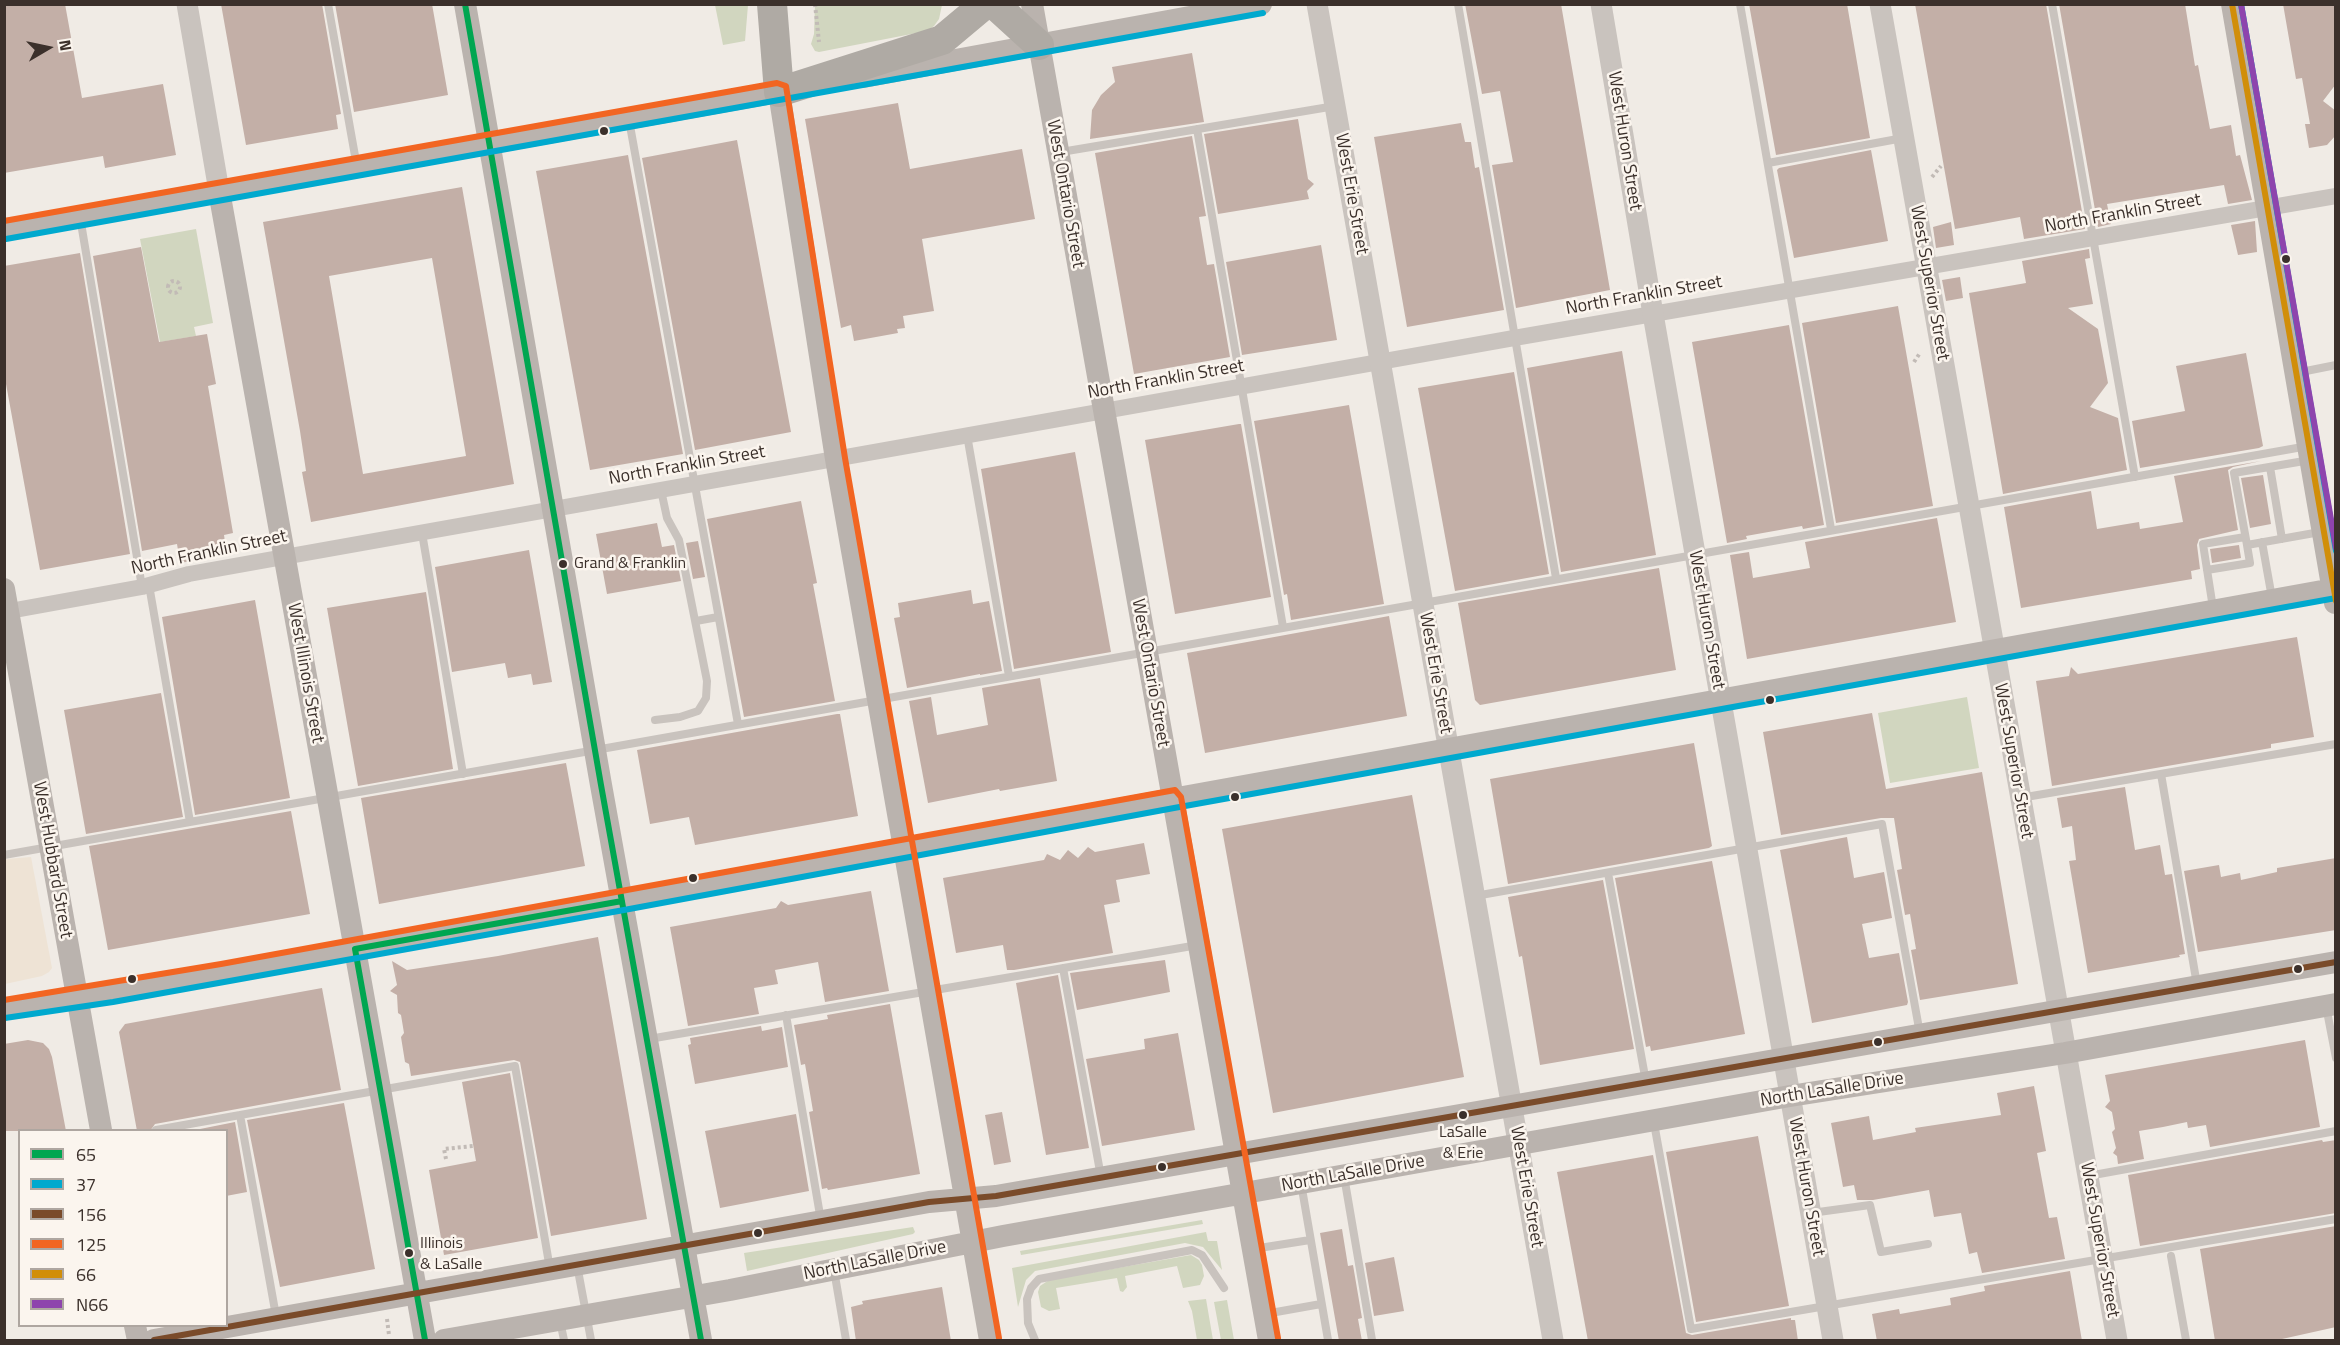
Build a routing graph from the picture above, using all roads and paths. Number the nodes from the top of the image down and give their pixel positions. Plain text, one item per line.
1 (187, 4) edge
2 (328, 4) edge
3 (465, 4) edge
4 (772, 4) edge
5 (815, 4) edge
6 (985, 4) edge
7 (994, 4) edge
8 (1032, 4) edge
9 (1262, 4) edge
10 (1317, 4) edge
11 (1458, 4) edge
12 (1601, 4) edge
13 (1740, 4) edge
14 (1880, 4) edge
15 (2052, 4) edge
16 (2232, 4) edge
17 (819, 42) dead end
18 (1039, 45) junction
19 (779, 92) junction
20 (1335, 106) junction
21 (629, 119) junction
22 (1197, 129) junction
23 (1904, 138) junction
24 (490, 144) junction
25 (1057, 152) junction
26 (1768, 163) junction
27 (1941, 166) dead end
28 (357, 167) junction
29 (1932, 177) dead end
30 (219, 191) junction
31 (2336, 196) edge
32 (2267, 209) junction
33 (80, 217) junction
34 (4, 230) edge
35 (2093, 238) junction
36 (1927, 267) junction
37 (1790, 291) junction
38 (1653, 314) junction
39 (1514, 338) junction
40 (1922, 350) dead end
41 (1380, 362) junction
42 (1914, 362) dead end
43 (2336, 365) edge
44 (2296, 373) junction
45 (1240, 387) junction
46 (1103, 411) junction
47 (967, 435) junction
48 (2310, 453) junction
49 (836, 459) junction
50 (2270, 467) junction
51 (2135, 477) junction
52 (694, 484) junction
53 (661, 490) junction
54 (1968, 505) junction
55 (553, 509) junction
56 (1831, 529) junction
57 (2323, 532) junction
58 (422, 533) junction
59 (2282, 539) junction
60 (2246, 541) junction
61 (2262, 542) junction
62 (1694, 554) junction
63 (284, 557) junction
64 (2207, 570) junction
65 (1556, 578) junction
66 (146, 586) junction
67 (4, 589) edge
68 (2335, 594) edge
69 (2272, 600) junction
70 (1423, 602) junction
71 (2214, 611) junction
72 (6, 612) edge
73 (718, 617) junction
74 (696, 621) junction
75 (1283, 627) junction
76 (1993, 651) junction
77 (1146, 652) junction
78 (1009, 676) junction
79 (879, 699) junction
80 (1720, 700) junction
81 (655, 720) dead end
82 (738, 724) junction
83 (2336, 744) edge
84 (1449, 749) junction
85 (595, 750) junction
86 (463, 774) junction
87 (2161, 774) junction
88 (327, 798) junction
89 (2019, 798) junction
90 (1172, 799) junction
91 (190, 822) junction
92 (50, 847) junction
93 (1746, 848) junction
94 (905, 850) junction
95 (4, 855) edge
96 (1608, 873) junction
97 (1475, 896) junction
98 (622, 901) junction
99 (1198, 945) junction
100 (355, 949) junction
101 (2336, 962) edge
102 (1063, 968) junction
103 (2197, 986) junction
104 (930, 991) junction
105 (77, 999) junction
106 (2331, 1005) edge
107 (4, 1009) edge
108 (2057, 1010) junction
109 (786, 1015) junction
110 (1920, 1034) junction
111 (647, 1039) junction
112 (2065, 1053) junction
113 (1783, 1058) junction
114 (2336, 1058) edge
115 (1646, 1082) junction
116 (380, 1090) junction
117 (1790, 1096) junction
118 (1511, 1105) junction
119 (240, 1115) junction
120 (1653, 1121) junction
121 (100, 1129) edge
122 (166, 1129) edge
123 (2336, 1131) edge
124 (1519, 1144) junction
125 (473, 1146) dead end
126 (1236, 1154) junction
127 (446, 1159) dead end
128 (1344, 1175) junction
129 (2087, 1176) junction
130 (1101, 1177) junction
131 (1301, 1183) junction
132 (1243, 1194) junction
133 (966, 1199) junction
134 (1811, 1213) junction
135 (2336, 1219) edge
136 (821, 1222) junction
137 (1310, 1239) junction
138 (974, 1242) junction
139 (1928, 1244) dead end
140 (684, 1246) junction
141 (1253, 1249) junction
142 (2171, 1256) dead end
143 (2102, 1259) junction
144 (577, 1265) junction
145 (550, 1270) junction
146 (834, 1270) junction
147 (1224, 1288) dead end
148 (416, 1294) junction
149 (693, 1296) junction
150 (1321, 1304) junction
151 (1827, 1306) junction
152 (1265, 1314) junction
153 (586, 1315) junction
154 (387, 1318) dead end
155 (276, 1319) junction
156 (562, 1330) edge
157 (389, 1335) dead end
158 (154, 1341) edge
159 (426, 1341) edge
160 (444, 1341) edge
161 (591, 1341) edge
162 (701, 1341) edge
163 (846, 1341) edge
164 (990, 1341) edge
165 (1035, 1341) edge
166 (1269, 1341) edge
167 (1328, 1341) edge
168 (1372, 1341) edge
169 (1553, 1341) edge
170 (1833, 1341) edge
171 (2117, 1341) edge
172 (2186, 1341) edge

1 - 30 street, West Illinois Street
2 - 28 lane
3 - 24 main road
4 - 19 highway
5 - 17 path
6 - 19 highway
7 - 18 highway
8 - 18 main road, West Ontario Street
9 - 18 main road
10 - 20 street, West Erie Street
11 - 39 lane
12 - 38 street, West Huron Street
13 - 26 lane
14 - 23 street, West Superior Street
15 - 35 lane
16 - 32 main road
18 - 19 main road
18 - 25 main road, West Ontario Street
19 - 21 main road
19 - 49 main road
20 - 22 lane
20 - 41 street, West Erie Street
21 - 24 main road
21 - 52 lane
22 - 25 lane
22 - 45 lane
23 - 26 lane
23 - 36 street, West Superior Street
24 - 28 main road
24 - 55 main road
25 - 46 main road, West Ontario Street
26 - 37 lane
27 - 29 path
28 - 30 main road
30 - 33 main road
30 - 63 main road, West Illinois Street
31 - 32 street, North Franklin Street
32 - 35 street, North Franklin Street
32 - 44 main road
33 - 34 main road
33 - 66 lane
35 - 36 street, North Franklin Street
35 - 51 lane
36 - 37 street, North Franklin Street
36 - 54 street, West Superior Street
37 - 38 street, North Franklin Street
37 - 56 lane
38 - 39 street, North Franklin Street
38 - 62 street, West Huron Street
39 - 41 street, North Franklin Street
39 - 65 lane
40 - 42 path
41 - 45 street, North Franklin Street
41 - 70 street, West Erie Street
43 - 44 lane
44 - 48 main road
45 - 46 street, North Franklin Street
45 - 75 lane
46 - 47 street, North Franklin Street
46 - 77 main road, West Ontario Street
47 - 49 street, North Franklin Street
47 - 78 lane
48 - 50 lane
48 - 51 lane
48 - 57 main road
49 - 52 street, North Franklin Street
49 - 79 main road
50 - 59 lane
50 - 60 lane
51 - 54 lane
52 - 53 street, North Franklin Street
52 - 73 lane
53 - 55 street, North Franklin Street
53 - 74 lane
54 - 56 lane
54 - 76 street, West Superior Street
55 - 58 street, North Franklin Street
55 - 85 main road
56 - 62 lane
57 - 59 lane
57 - 68 main road
58 - 63 street, North Franklin Street
58 - 86 lane
59 - 61 lane
60 - 61 lane
60 - 64 lane
60 - 64 lane
61 - 69 lane
62 - 65 lane
62 - 80 street, West Huron Street
63 - 66 street, North Franklin Street
63 - 88 main road, West Illinois Street
64 - 71 lane
65 - 70 lane
66 - 72 street, North Franklin Street
66 - 91 lane
67 - 72 main road, West Hubbard Street
68 - 69 main road
69 - 71 main road
70 - 75 lane
70 - 84 street, West Erie Street
71 - 76 main road
72 - 92 main road, West Hubbard Street
73 - 74 lane
73 - 82 lane
74 - 81 lane
75 - 77 lane
76 - 80 main road
76 - 89 street, West Superior Street
77 - 78 lane
77 - 90 main road, West Ontario Street
78 - 79 lane
79 - 82 lane
79 - 94 main road
80 - 84 main road
80 - 93 street, West Huron Street
82 - 85 lane
83 - 87 lane
84 - 90 main road
84 - 97 street, West Erie Street
85 - 86 lane
85 - 98 main road
86 - 88 lane
87 - 89 lane
87 - 103 lane
88 - 91 lane
88 - 100 main road, West Illinois Street
89 - 108 street, West Superior Street
90 - 94 main road
90 - 99 main road, West Ontario Street
91 - 92 lane
92 - 95 lane
92 - 105 main road, West Hubbard Street
93 - 96 lane
93 - 110 lane
93 - 113 street, West Huron Street
94 - 98 main road
94 - 104 main road
96 - 97 lane
96 - 115 lane
97 - 118 street, West Erie Street
98 - 100 main road
98 - 111 main road
99 - 102 lane
99 - 126 main road, West Ontario Street
100 - 105 main road
100 - 116 main road, West Illinois Street
101 - 103 main road
102 - 104 lane
102 - 130 lane
103 - 108 main road
104 - 109 lane
104 - 133 main road
105 - 107 main road
105 - 121 main road, West Hubbard Street
106 - 112 main road, North LaSalle Drive
106 - 114 lane
108 - 110 main road
108 - 112 street, West Superior Street
109 - 111 lane
109 - 136 lane
110 - 113 main road
111 - 140 main road
112 - 117 main road, North LaSalle Drive
112 - 129 street, West Superior Street
113 - 115 main road
113 - 117 street, West Huron Street
115 - 118 main road
116 - 119 lane
116 - 145 lane
116 - 148 main road, West Illinois Street
117 - 120 main road, North LaSalle Drive
117 - 134 street, West Huron Street
118 - 124 street, West Erie Street
118 - 126 main road
119 - 122 lane
119 - 155 lane
120 - 124 main road, North LaSalle Drive
120 - 151 lane
123 - 129 lane
124 - 128 main road, North LaSalle Drive
124 - 169 street, West Erie Street
125 - 127 path
126 - 130 main road
126 - 132 main road, West Ontario Street
128 - 131 main road, North LaSalle Drive
128 - 168 lane
129 - 143 street, West Superior Street
130 - 133 main road
131 - 132 main road, North LaSalle Drive
131 - 137 lane
132 - 138 main road, North LaSalle Drive
132 - 141 main road, West Ontario Street
133 - 136 main road
133 - 138 main road
134 - 139 lane
134 - 151 street, West Huron Street
135 - 143 lane
136 - 140 main road
137 - 141 lane
137 - 150 lane
138 - 146 main road, North LaSalle Drive
138 - 164 main road
140 - 144 main road
140 - 149 main road
141 - 152 main road, West Ontario Street
142 - 172 lane
143 - 151 lane
143 - 171 street, West Superior Street
144 - 145 main road
144 - 153 lane
145 - 148 main road
146 - 149 main road, North LaSalle Drive
146 - 163 lane
147 - 165 lane
148 - 155 main road
148 - 159 main road, West Illinois Street
149 - 153 main road, North LaSalle Drive
149 - 162 main road
150 - 152 lane
150 - 167 lane
151 - 170 street, West Huron Street
152 - 166 main road, West Ontario Street
153 - 156 main road, North LaSalle Drive
153 - 161 lane
154 - 157 path
155 - 158 main road
156 - 160 main road, North LaSalle Drive

